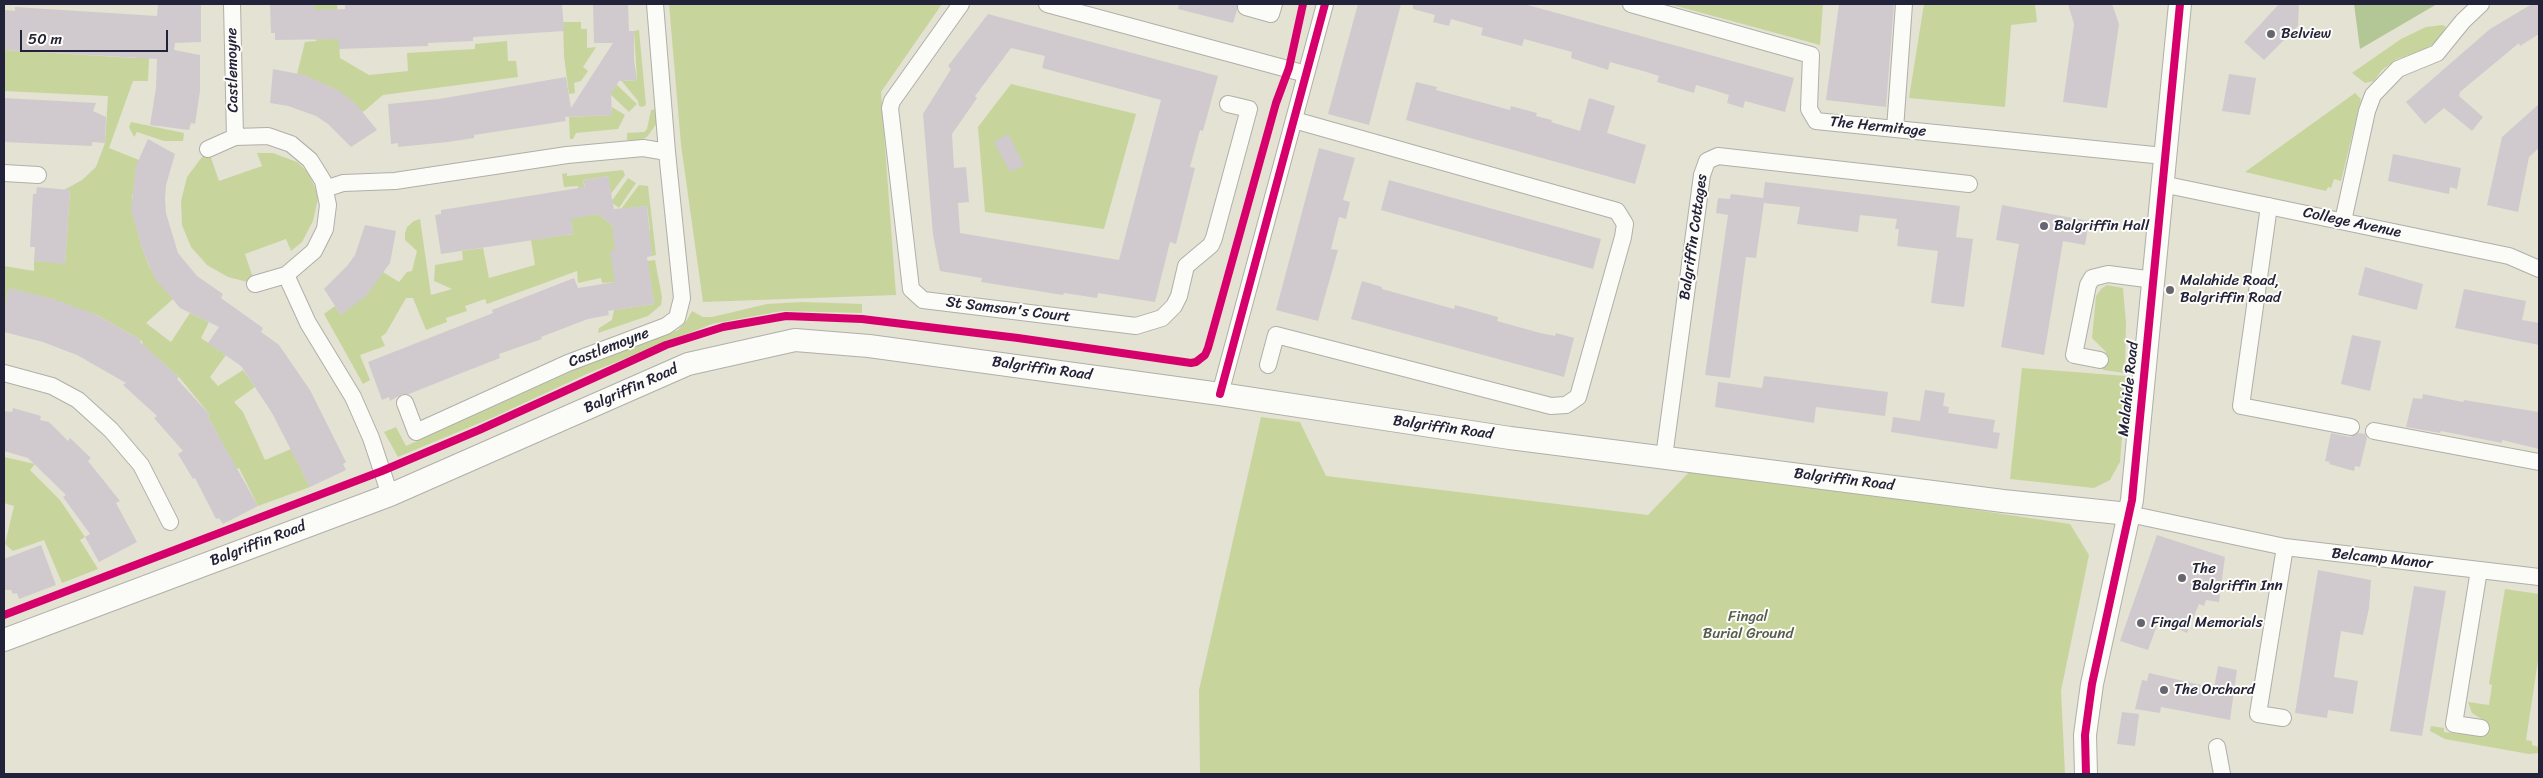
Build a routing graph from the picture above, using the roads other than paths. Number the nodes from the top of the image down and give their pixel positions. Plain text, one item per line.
1 (232, 4) edge
2 (656, 4) edge
3 (961, 4) edge
4 (1046, 4) edge
5 (1274, 4) edge
6 (1325, 4) edge
7 (1631, 4) edge
8 (1904, 4) edge
9 (2180, 4) edge
10 (2481, 4) edge
11 (1246, 7) dead end
12 (1306, 74) junction
13 (1228, 104) dead end
14 (1294, 120) junction
15 (1895, 129) junction
16 (235, 137) junction
17 (208, 149) dead end
18 (667, 152) junction
19 (2164, 156) junction
20 (4, 173) edge
21 (38, 175) dead end
22 (1969, 184) dead end
23 (2162, 184) junction
24 (325, 189) junction
25 (2269, 206) junction
26 (2343, 221) junction
27 (2538, 264) edge
28 (286, 275) junction
29 (2154, 280) junction
30 (255, 284) dead end
31 (2100, 360) dead end
32 (1268, 365) dead end
33 (4, 373) edge
34 (1220, 394) junction
35 (405, 403) dead end
36 (2351, 427) dead end
37 (2374, 430) dead end
38 (1664, 457) junction
39 (2539, 462) edge
40 (390, 495) junction
41 (2129, 514) junction
42 (170, 522) dead end
43 (2285, 547) junction
44 (2479, 570) junction
45 (2539, 577) edge
46 (4, 640) edge
47 (2283, 718) dead end
48 (2481, 728) dead end
49 (2217, 747) dead end
50 (2086, 774) edge
51 (2222, 774) edge

1 - 16 street, Castlemoyne
2 - 18 street, Castlemoyne
3 - 13 street, St Samson's Court
4 - 12 street
5 - 11 street
6 - 12 street
7 - 15 street, The Hermitage
8 - 15 street
9 - 19 main road, Malahide Road
10 - 26 street
12 - 14 street
14 - 32 street
14 - 34 street
15 - 19 street, The Hermitage
16 - 17 street
16 - 24 street
18 - 24 street
18 - 35 street, Castlemoyne
19 - 23 main road, Malahide Road
20 - 21 street
22 - 38 street, Balgriffin Cottages
23 - 25 street, College Avenue
23 - 29 main road, Malahide Road
24 - 28 street
25 - 26 street, College Avenue
25 - 36 street
26 - 27 street, College Avenue
28 - 30 street
28 - 40 street
29 - 31 street
29 - 41 main road, Malahide Road
33 - 42 street
34 - 38 main road, Balgriffin Road
34 - 40 main road, Balgriffin Road
37 - 39 street
38 - 41 main road, Balgriffin Road
40 - 46 main road, Balgriffin Road
41 - 43 street, Belcamp Manor
41 - 50 main road, Malahide Road
43 - 44 street, Belcamp Manor
43 - 47 street
44 - 45 street, Belcamp Manor
44 - 48 street
49 - 51 street

